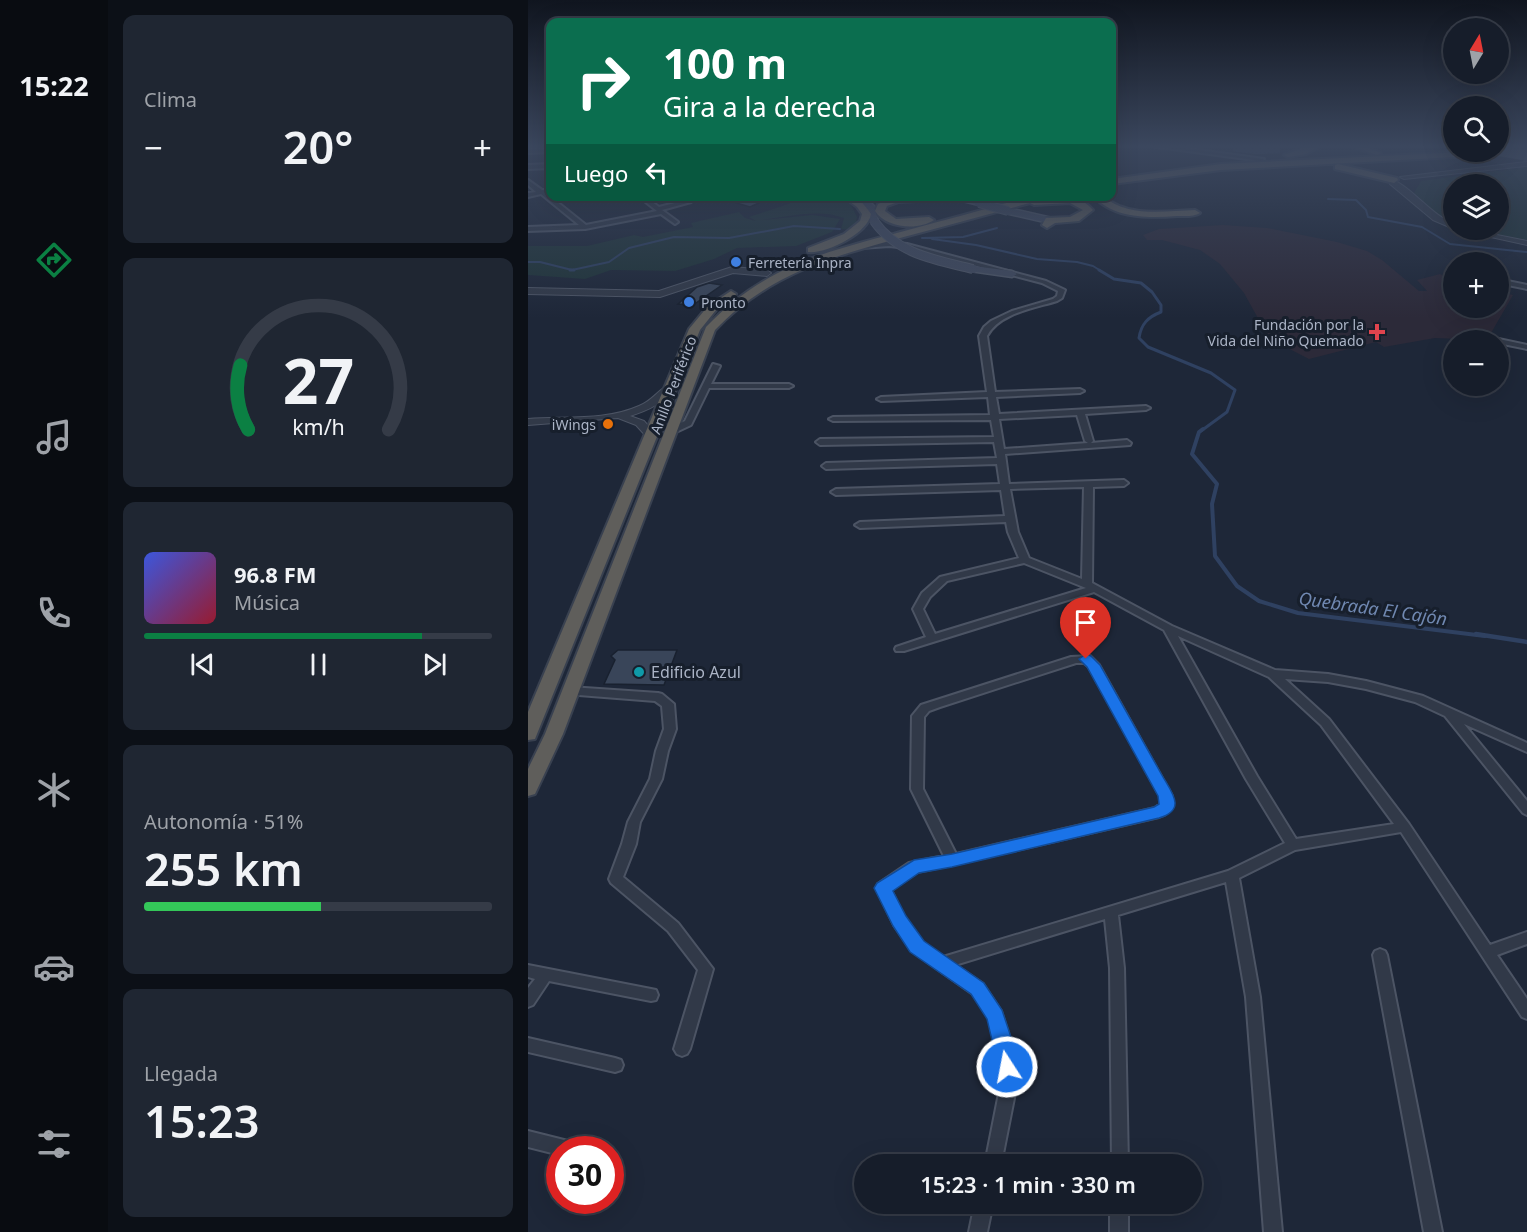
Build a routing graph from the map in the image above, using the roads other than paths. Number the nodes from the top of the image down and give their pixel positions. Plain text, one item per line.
1 (554, 202) edge
2 (649, 202) edge
3 (686, 202) edge
4 (858, 202) edge
5 (865, 202) edge
6 (887, 202) edge
7 (977, 202) edge
8 (1000, 202) edge
9 (1024, 202) edge
10 (1044, 202) edge
11 (1073, 202) edge
12 (1103, 202) edge
13 (1419, 202) edge
14 (1008, 208) junction
15 (660, 211) junction
16 (1195, 213) dead end
17 (945, 218) junction
18 (675, 222) dead end
19 (1048, 222) joint
20 (1443, 223) edge
21 (585, 227) junction
22 (528, 229) edge
23 (1509, 239) edge
24 (908, 240) junction
25 (1526, 243) edge
26 (807, 252) dead end
27 (775, 267) junction
28 (1012, 274) junction
29 (1509, 283) edge
30 (1527, 287) edge
31 (528, 291) edge
32 (1509, 343) edge
33 (1527, 347) edge
34 (716, 366) dead end
35 (707, 386) junction
36 (789, 386) dead end
37 (669, 388) junction
38 (1080, 391) dead end
39 (991, 396) junction
40 (881, 399) dead end
41 (1146, 408) dead end
42 (1080, 412) junction
43 (621, 416) junction
44 (995, 417) junction
45 (833, 419) dead end
46 (528, 422) edge
47 (671, 431) junction
48 (650, 434) junction
49 (998, 439) junction
50 (1089, 441) dead end
51 (820, 442) dead end
52 (1127, 443) dead end
53 (999, 457) junction
54 (826, 466) dead end
55 (1124, 483) dead end
56 (1004, 486) junction
57 (1089, 486) junction
58 (836, 492) dead end
59 (1010, 519) junction
60 (860, 525) dead end
61 (1025, 560) junction
62 (1091, 586) junction
63 (1168, 628) junction
64 (932, 639) junction
65 (900, 649) dead end
66 (1273, 675) junction
67 (570, 691) junction
68 (1449, 713) junction
69 (528, 734) edge
70 (1527, 748) edge
71 (528, 789) edge
72 (1527, 810) edge
73 (1404, 827) junction
74 (1293, 845) junction
75 (952, 860) junction
76 (1232, 875) junction
77 (1111, 911) junction
78 (1527, 938) edge
79 (1487, 952) junction
80 (1380, 955) dead end
81 (940, 964) junction
82 (528, 971) edge
83 (546, 974) junction
84 (651, 995) dead end
85 (528, 1000) edge
86 (1527, 1012) edge
87 (528, 1045) edge
88 (682, 1049) dead end
89 (615, 1065) dead end
90 (528, 1139) edge
91 (546, 1144) edge
92 (995, 1154) edge
93 (1120, 1154) edge
94 (982, 1214) edge
95 (1119, 1214) edge
96 (978, 1232) edge
97 (1119, 1232) edge
98 (1273, 1232) edge
99 (1433, 1232) edge

1 - 21 street
2 - 15 street
3 - 15 street
4 - 26 highway
5 - 28 main road, bridge
6 - 17 highway
7 - 14 main road, bridge
8 - 17 highway, Anillo Periférico
9 - 14 highway, Anillo Periférico
10 - 14 highway
11 - 19 highway
12 - 16 highway
13 - 20 street
14 - 19 main road
14 - 24 highway, Anillo Periférico
15 - 18 street
15 - 21 street
17 - 27 highway, Anillo Periférico
21 - 22 street
23 - 25 street
24 - 28 street
24 - 47 highway, Anillo Periférico
27 - 31 street
27 - 37 highway, Anillo Periférico
28 - 39 street
29 - 30 street
32 - 33 street
34 - 35 street
35 - 36 street
35 - 47 street
37 - 43 street
37 - 48 highway, Anillo Periférico
38 - 39 street
39 - 40 street
39 - 44 street
41 - 42 street
42 - 44 street
42 - 50 street
43 - 46 street
43 - 48 street
44 - 45 street
44 - 49 street
47 - 67 highway, Anillo Periférico
48 - 69 highway, Anillo Periférico
49 - 51 street
49 - 53 street
52 - 53 street
53 - 54 street
53 - 56 street
55 - 57 street
56 - 57 street
56 - 58 street
56 - 59 street
57 - 62 street
59 - 60 street
59 - 61 street
61 - 62 street
61 - 64 street
62 - 63 street
62 - 64 street
63 - 66 street
63 - 74 street
64 - 65 street
66 - 68 street
66 - 73 street
67 - 71 highway, Anillo Periférico
67 - 88 street
68 - 70 street
68 - 72 street
73 - 74 street
73 - 79 street
74 - 76 street
75 - 75 street
75 - 81 street
76 - 77 street
76 - 98 street
77 - 81 street
77 - 93 street
78 - 79 street
79 - 86 street
80 - 99 street
81 - 92 street
82 - 83 street
83 - 84 street
83 - 85 street
87 - 89 street
90 - 91 street
94 - 96 street
95 - 97 street

